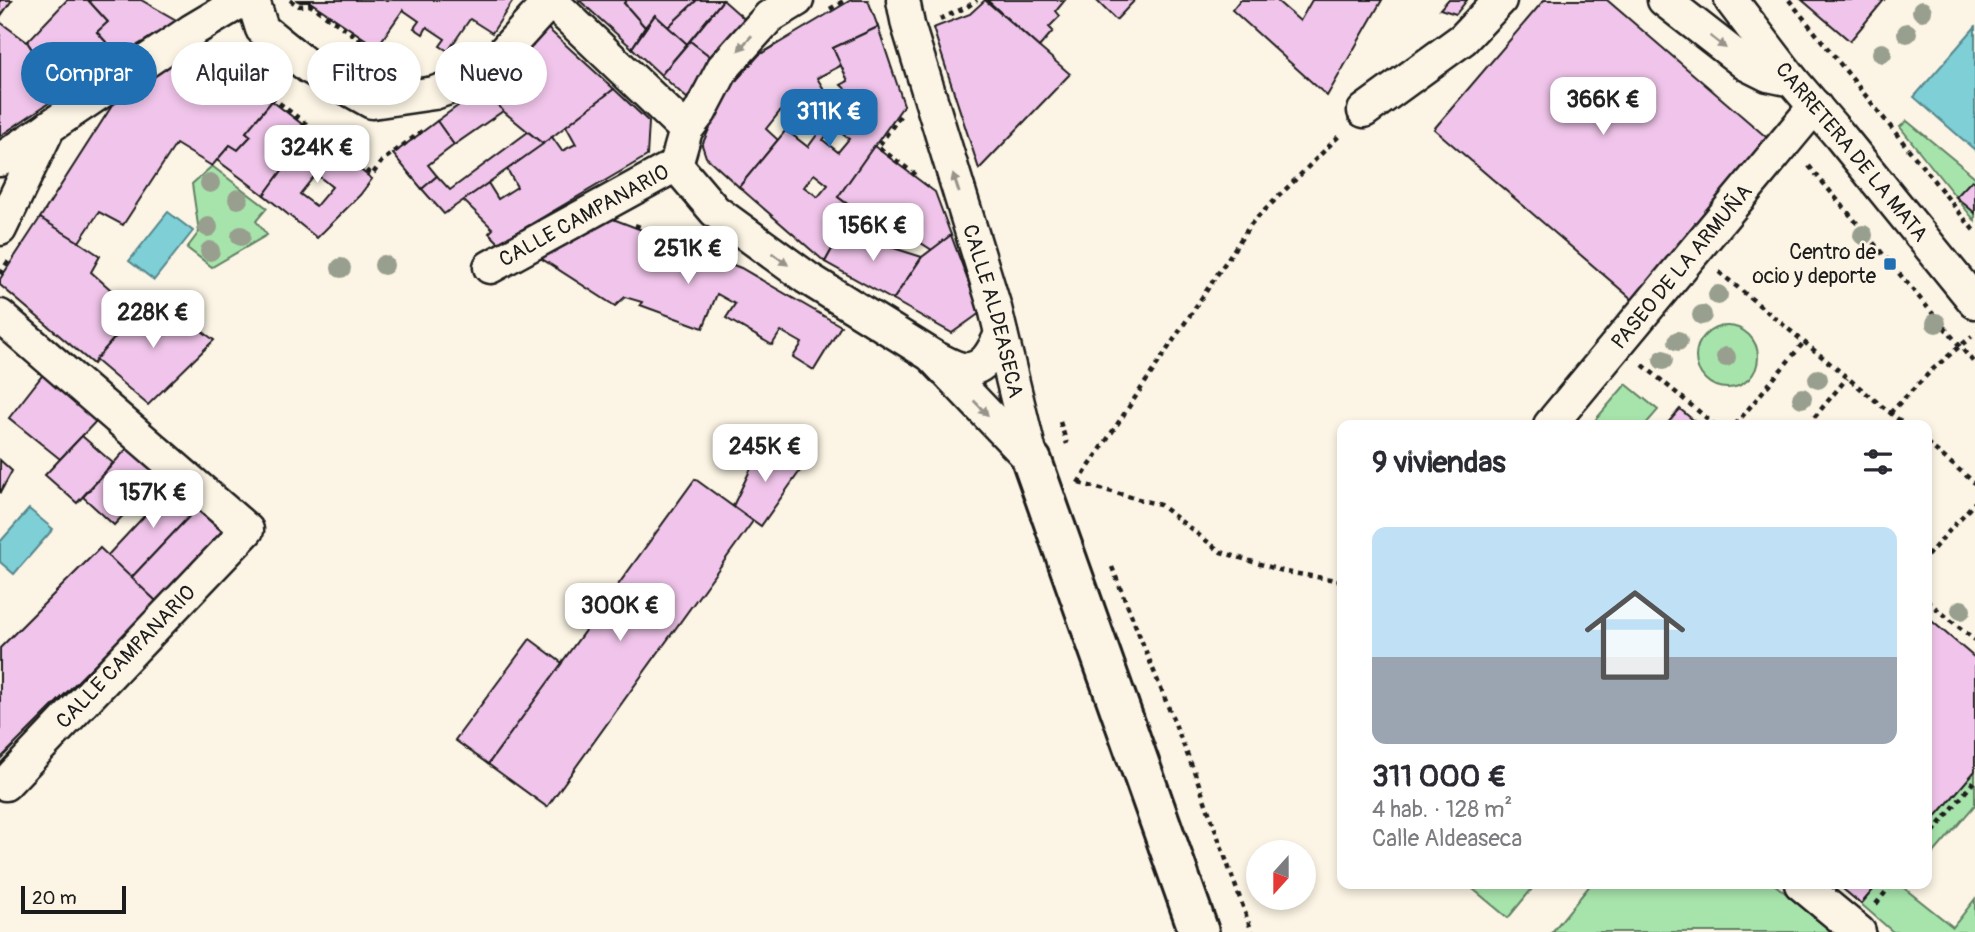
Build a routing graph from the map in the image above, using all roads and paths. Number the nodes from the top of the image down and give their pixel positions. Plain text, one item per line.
1 (243, 0) edge
2 (253, 0) edge
3 (290, 0) edge
4 (551, 0) edge
5 (845, 0) edge
6 (903, 0) edge
7 (1500, 0) edge
8 (1664, 0) edge
9 (1731, 0) edge
10 (1789, 0) edge
11 (810, 7) edge
12 (758, 9) edge
13 (364, 42) edge
14 (1792, 80) junction
15 (1815, 106) junction
16 (1364, 111) joint
17 (49, 127) junction
18 (686, 130) junction
19 (1787, 141) junction
20 (0, 160) edge
21 (676, 165) junction
22 (1975, 232) edge
23 (7, 240) edge
24 (1695, 252) junction
25 (490, 267) dead end
26 (0, 274) edge
27 (1975, 302) edge
28 (0, 316) edge
29 (1975, 333) edge
30 (1001, 334) junction
31 (1804, 342) junction
32 (1619, 345) junction
33 (1960, 346) junction
34 (931, 355) junction
35 (1975, 363) edge
36 (1847, 378) junction
37 (1890, 413) junction
38 (1058, 416) dead end
39 (1554, 420) edge
40 (1709, 420) edge
41 (1739, 420) edge
42 (1812, 420) edge
43 (1899, 420) edge
44 (1932, 447) edge
45 (1070, 456) dead end
46 (1032, 461) junction
47 (1074, 469) dead end
48 (1975, 483) edge
49 (1062, 491) junction
50 (1083, 495) dead end
51 (1975, 502) edge
52 (1932, 550) edge
53 (1109, 559) dead end
54 (1337, 580) edge
55 (1932, 605) edge
56 (1975, 640) edge
57 (1975, 780) edge
58 (5, 784) dead end
59 (1932, 834) edge
60 (1807, 889) edge
61 (1199, 932) edge
62 (1252, 932) edge
63 (1859, 932) edge

1 - 17 street
2 - 4 street
3 - 13 path
4 - 18 street
5 - 11 path
30 -> 6 street, CALLE ALDEASECA
7 - 16 street
8 -> 14 street
9 - 14 street, CARRETERA DE LA MATA
10 - 22 path
11 - 12 street
12 -> 18 street
14 - 15 street, CARRETERA DE LA MATA
15 - 19 street, PASEO DE LA ARMUÑA
15 - 27 street, CARRETERA DE LA MATA
16 - 49 path
17 - 20 street
17 - 23 street
18 - 21 street
19 - 24 street, PASEO DE LA ARMUÑA
19 - 33 path
21 - 25 street, CALLE CAMPANARIO
21 -> 34 street
23 - 26 path
24 - 31 path
24 - 32 street, PASEO DE LA ARMUÑA
28 - 58 street, CALLE CAMPANARIO
29 - 33 path
30 - 34 street
30 - 46 street, CALLE ALDEASECA
31 - 36 path
31 - 41 path
32 - 39 street, PASEO DE LA ARMUÑA
32 - 40 path
33 - 35 path
33 - 37 path
34 -> 46 street
36 - 37 path
36 - 42 path
37 - 43 path
38 - 45 path
44 - 48 path
46 - 49 street
47 - 49 path
49 - 50 path
49 - 54 path
49 - 61 street
51 - 52 path
53 - 62 path
55 - 56 path
57 - 59 path
60 - 63 street

